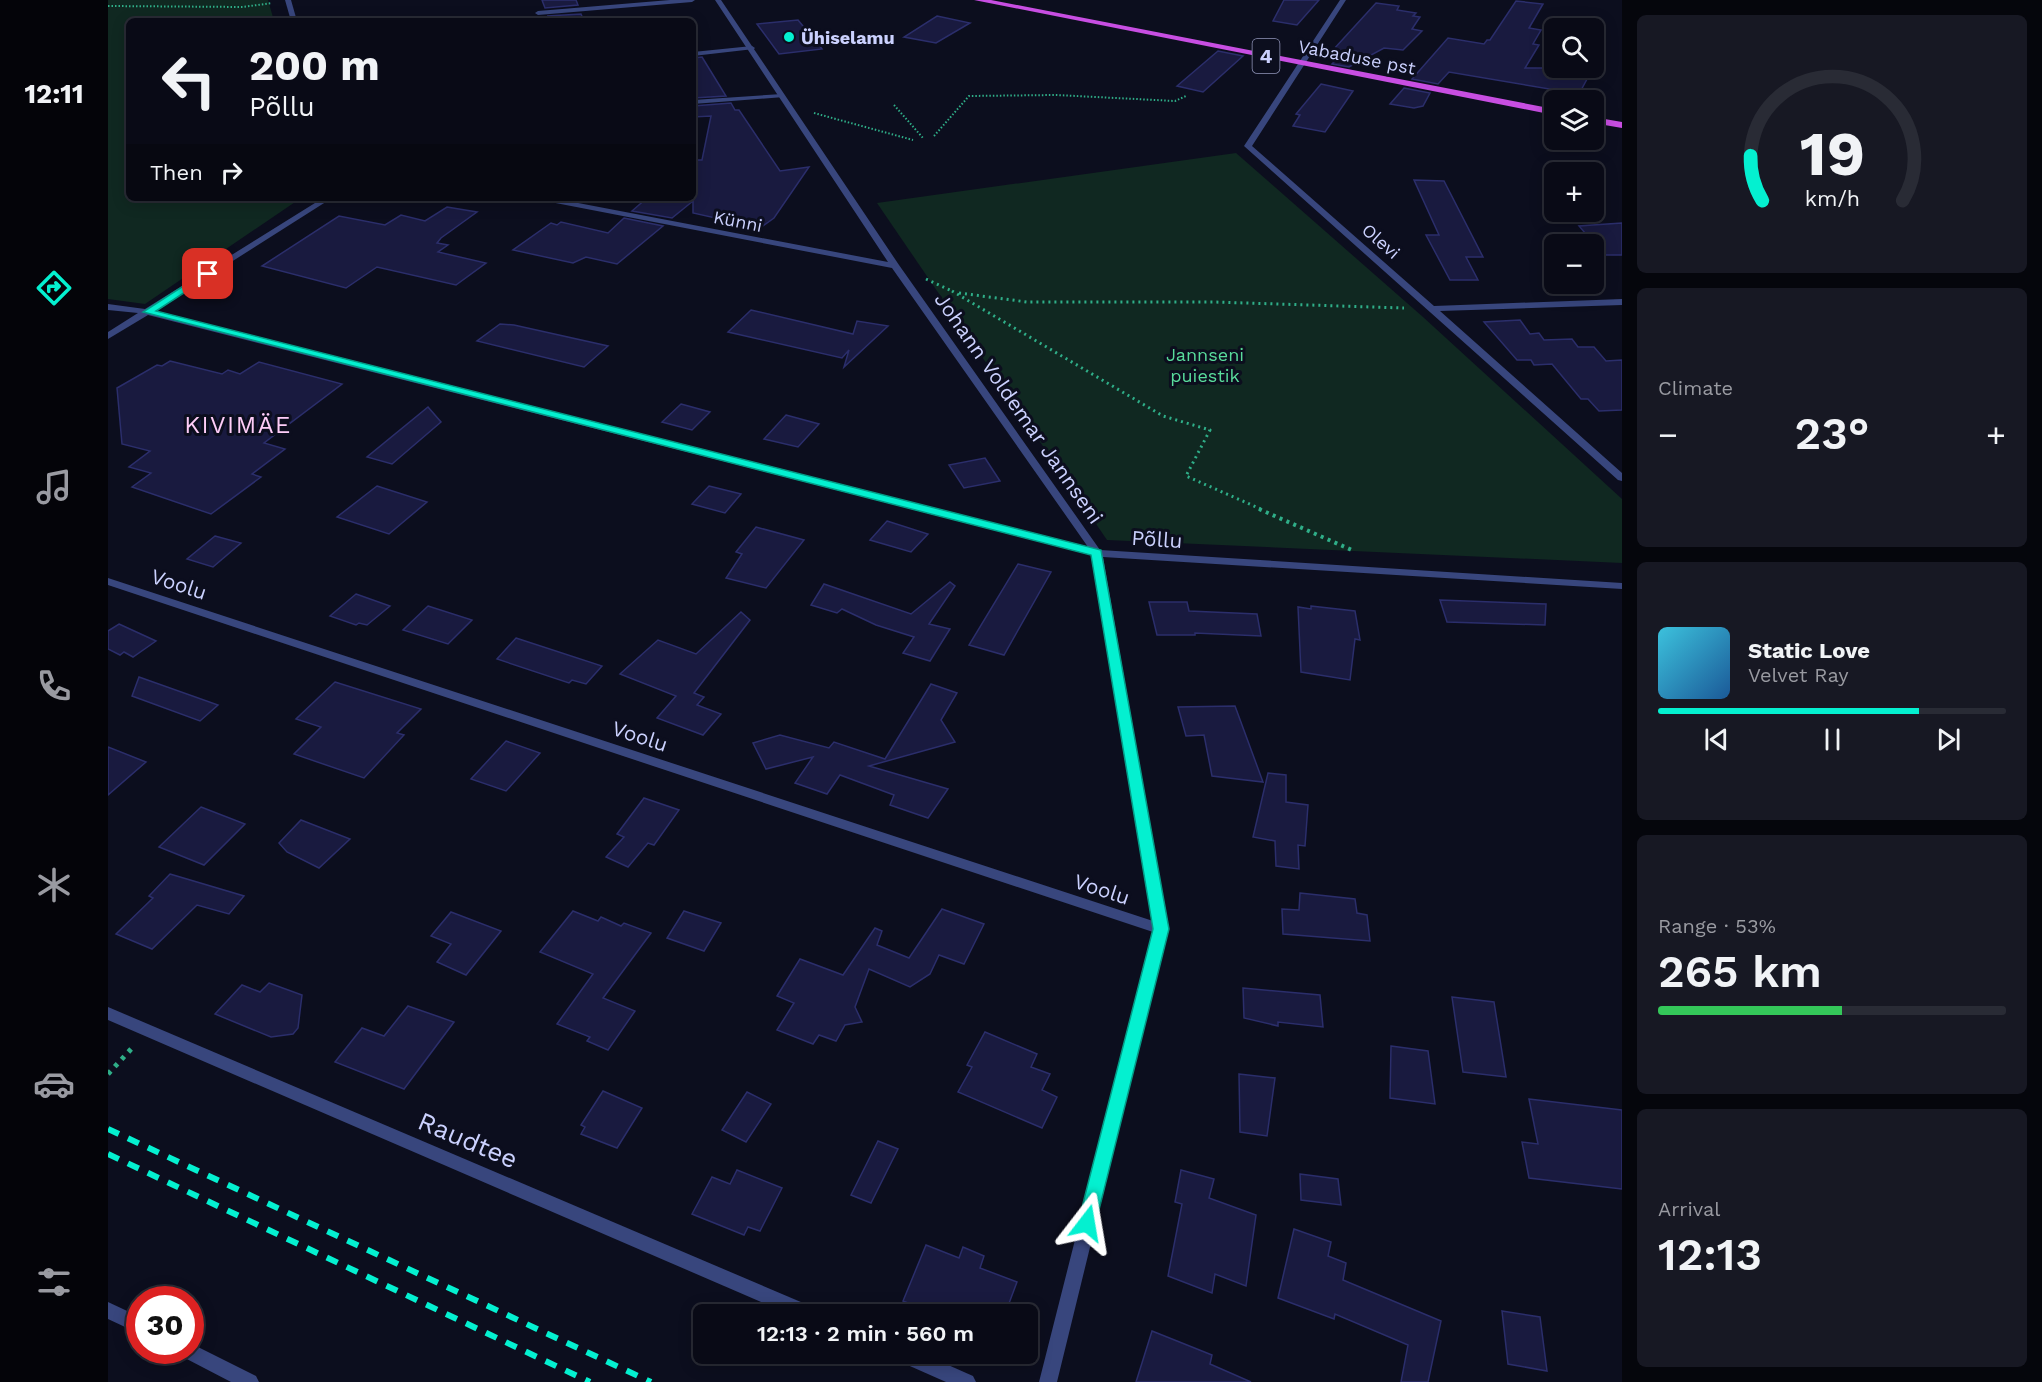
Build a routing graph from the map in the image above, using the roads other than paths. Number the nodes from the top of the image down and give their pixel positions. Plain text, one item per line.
1 (299, 0) edge
2 (692, 0) edge
3 (718, 0) edge
4 (978, 0) edge
5 (1005, 0) edge
6 (1343, 0) edge
7 (289, 1) edge
8 (538, 13) dead end
9 (293, 18) edge
10 (752, 48) junction
11 (696, 54) edge
12 (1304, 60) junction
13 (782, 94) junction
14 (696, 101) edge
15 (1544, 104) edge
16 (1544, 110) edge
17 (1604, 116) edge
18 (1622, 119) edge
19 (1604, 122) edge
20 (1622, 125) edge
21 (323, 201) edge
22 (556, 201) edge
23 (895, 266) junction
24 (1622, 302) edge
25 (108, 307) edge
26 (1434, 309) junction
27 (148, 312) junction
28 (108, 336) edge
29 (1622, 478) edge
30 (1097, 553) junction
31 (108, 581) edge
32 (1622, 586) edge
33 (1161, 929) junction
34 (108, 1013) edge
35 (786, 1304) edge
36 (108, 1310) edge
37 (126, 1319) edge
38 (204, 1359) edge
39 (926, 1364) edge
40 (250, 1382) edge
41 (968, 1382) edge
42 (1048, 1382) edge

1 - 7 street
2 - 8 street
3 - 10 street, Johann Voldemar Jannseni
4 - 12 highway, Vabaduse pst / 4
5 - 12 highway, Vabaduse pst / 4
6 - 12 street, Olevi
7 - 9 street
10 - 11 street
10 - 13 street, Johann Voldemar Jannseni
12 - 15 highway, Vabaduse pst / 4
12 - 16 highway, Vabaduse pst / 4
12 - 26 street, Olevi
13 - 14 street
13 - 23 street, Johann Voldemar Jannseni
17 - 18 highway
19 - 20 highway
21 - 27 street
22 - 23 street, Künni
23 - 30 street, Johann Voldemar Jannseni
24 - 26 street
25 - 27 street, Põllu
26 - 29 street, Olevi
27 - 28 street
27 - 30 street, Põllu
30 - 32 street, Põllu
30 - 33 street, Johann Voldemar Jannseni
31 - 33 street, Voolu
33 - 42 street, Johann Voldemar Jannseni
34 - 35 street, Raudtee
36 - 37 street
38 - 40 street
39 - 41 street

